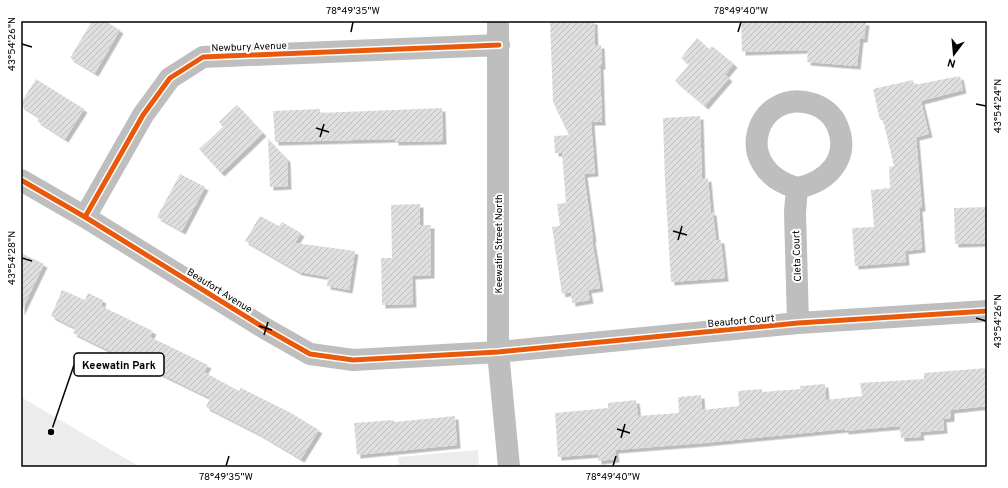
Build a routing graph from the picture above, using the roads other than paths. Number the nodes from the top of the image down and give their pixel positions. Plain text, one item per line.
1 (498, 21) edge
2 (499, 45) junction
3 (21, 180) edge
4 (797, 188) dead end
5 (85, 217) junction
6 (987, 311) edge
7 (798, 324) junction
8 (498, 352) junction
9 (509, 467) edge

1 - 2 street, Keewatin Street North
2 - 5 street, Newbury Avenue
2 - 8 street, Keewatin Street North
3 - 5 street, Beaufort Avenue
4 - 7 street, Cleta Court
5 - 8 street, Beaufort Avenue
6 - 7 street, Beaufort Court
7 - 8 street, Beaufort Court
8 - 9 street, Keewatin Street North

